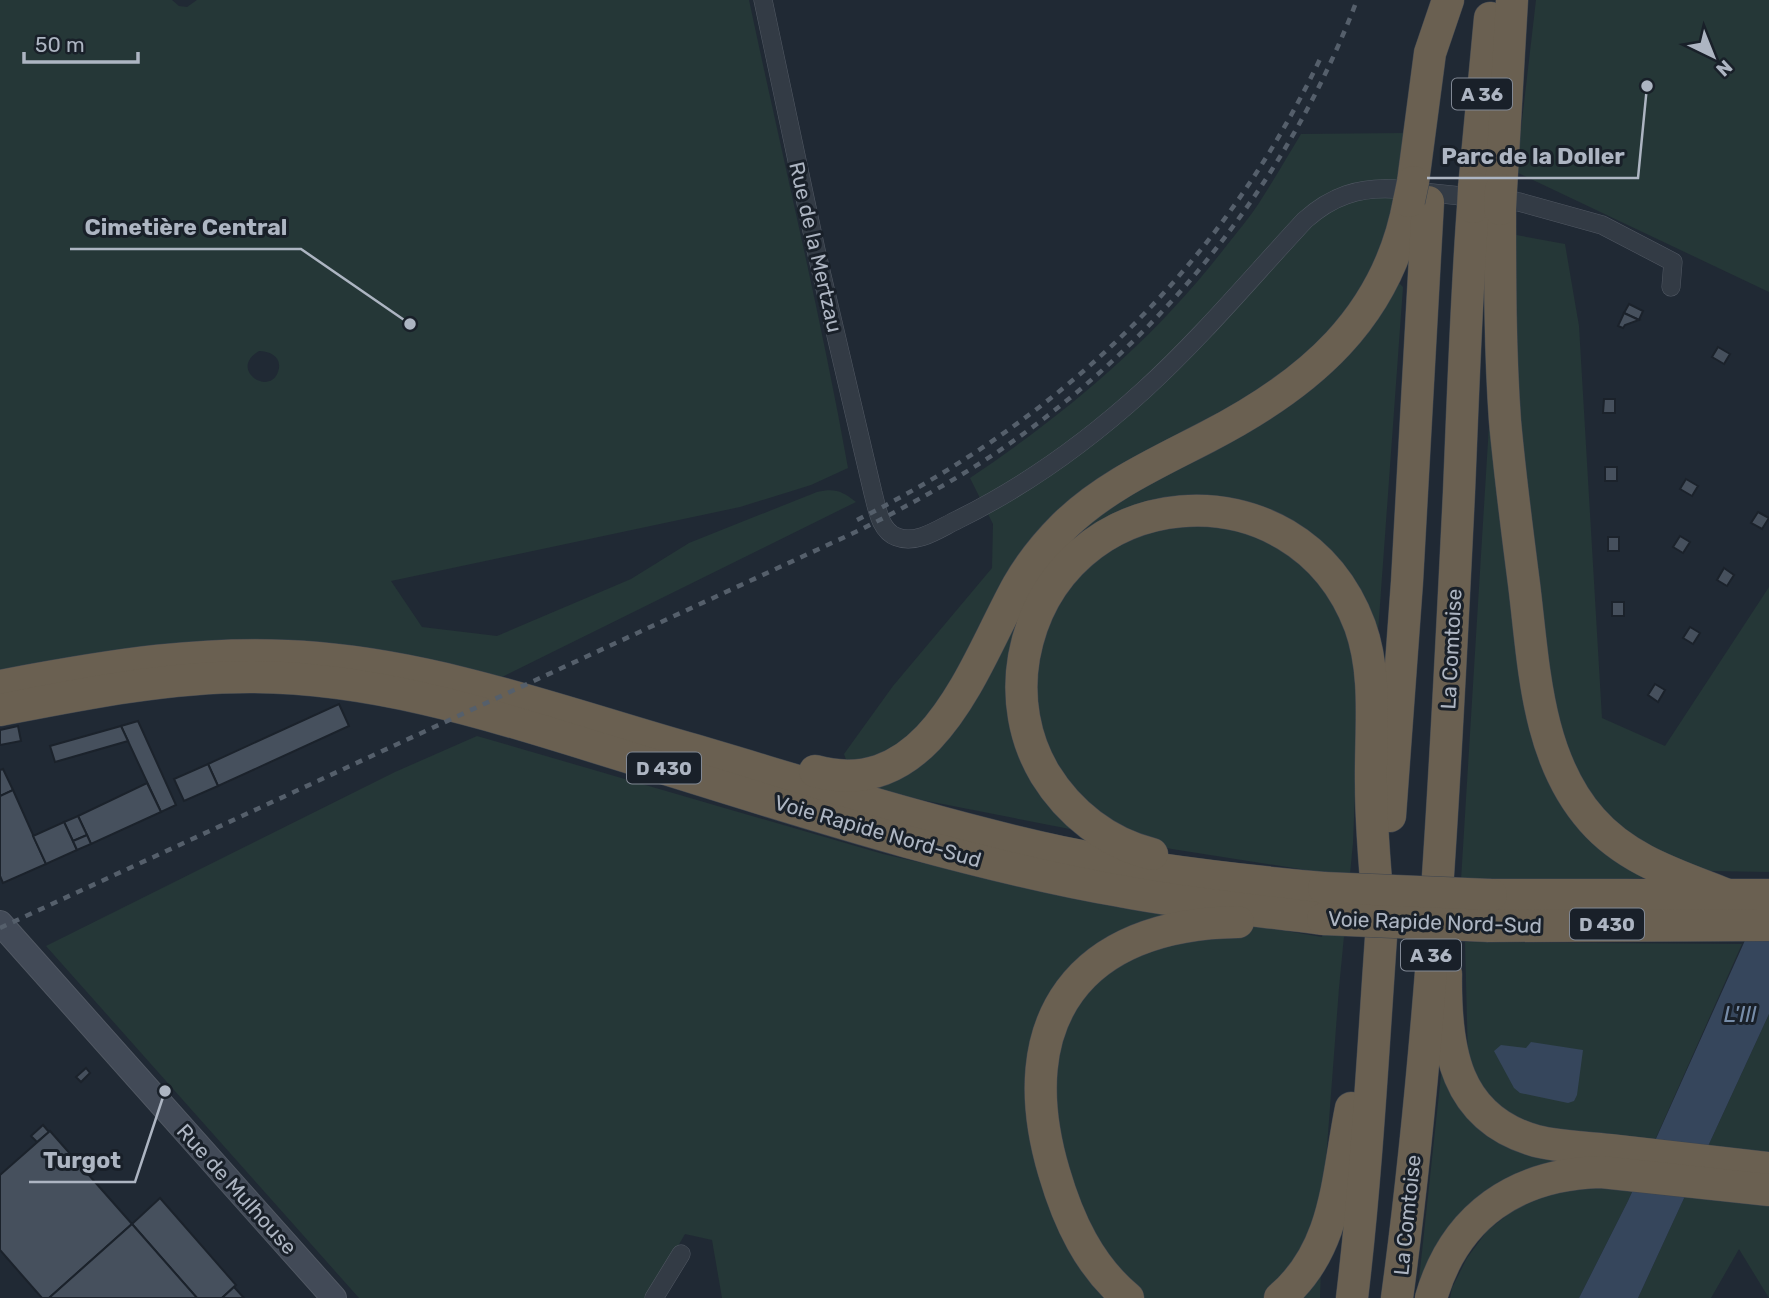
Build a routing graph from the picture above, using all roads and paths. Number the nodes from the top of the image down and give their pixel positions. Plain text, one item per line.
1 (763, 0) edge
2 (1448, 0) edge
3 (1493, 0) edge
4 (1512, 0) edge
5 (1420, 192) junction
6 (1487, 198) junction
7 (1671, 287) dead end
8 (1453, 612) junction
9 (0, 686) edge
10 (0, 709) edge
11 (686, 748) junction
12 (1324, 888) junction
13 (1769, 895) edge
14 (1728, 904) junction
15 (1323, 919) junction
16 (0, 923) edge
17 (1769, 925) edge
18 (1381, 930) junction
19 (1376, 985) junction
20 (1583, 1160) junction
21 (1769, 1168) edge
22 (1769, 1190) edge
23 (681, 1254) dead end
24 (334, 1298) edge
25 (654, 1298) edge
26 (1128, 1298) edge
27 (1280, 1298) edge
28 (1352, 1298) edge
29 (1397, 1298) edge
30 (1431, 1298) edge

1 - 7 street, Rue de la Mertzau
2 - 5 highway, A 36
3 - 6 highway, La Comtoise / A 36
4 - 6 highway
5 - 11 highway
5 - 18 highway, A 36
6 - 8 highway, La Comtoise / A 36
6 - 14 highway
8 - 20 highway
8 - 29 highway, La Comtoise / A 36
9 - 11 highway, Voie Rapide Nord-Sud / D 430
10 - 15 highway, Voie Rapide Nord-Sud / D 430
11 - 12 highway, Voie Rapide Nord-Sud / D 430
12 - 14 highway, Voie Rapide Nord-Sud / D 430, bridge
12 - 18 highway
13 - 14 highway, Voie Rapide Nord-Sud / D 430
14 - 15 highway, Voie Rapide Nord-Sud / D 430, bridge
14 - 17 highway, Voie Rapide Nord-Sud / D 430
15 - 26 highway
16 - 24 main road, Rue de Mulhouse
18 - 19 highway, A 36
19 - 27 highway
19 - 28 highway, A 36
20 - 21 highway
20 - 22 highway
20 - 30 highway
23 - 25 street

